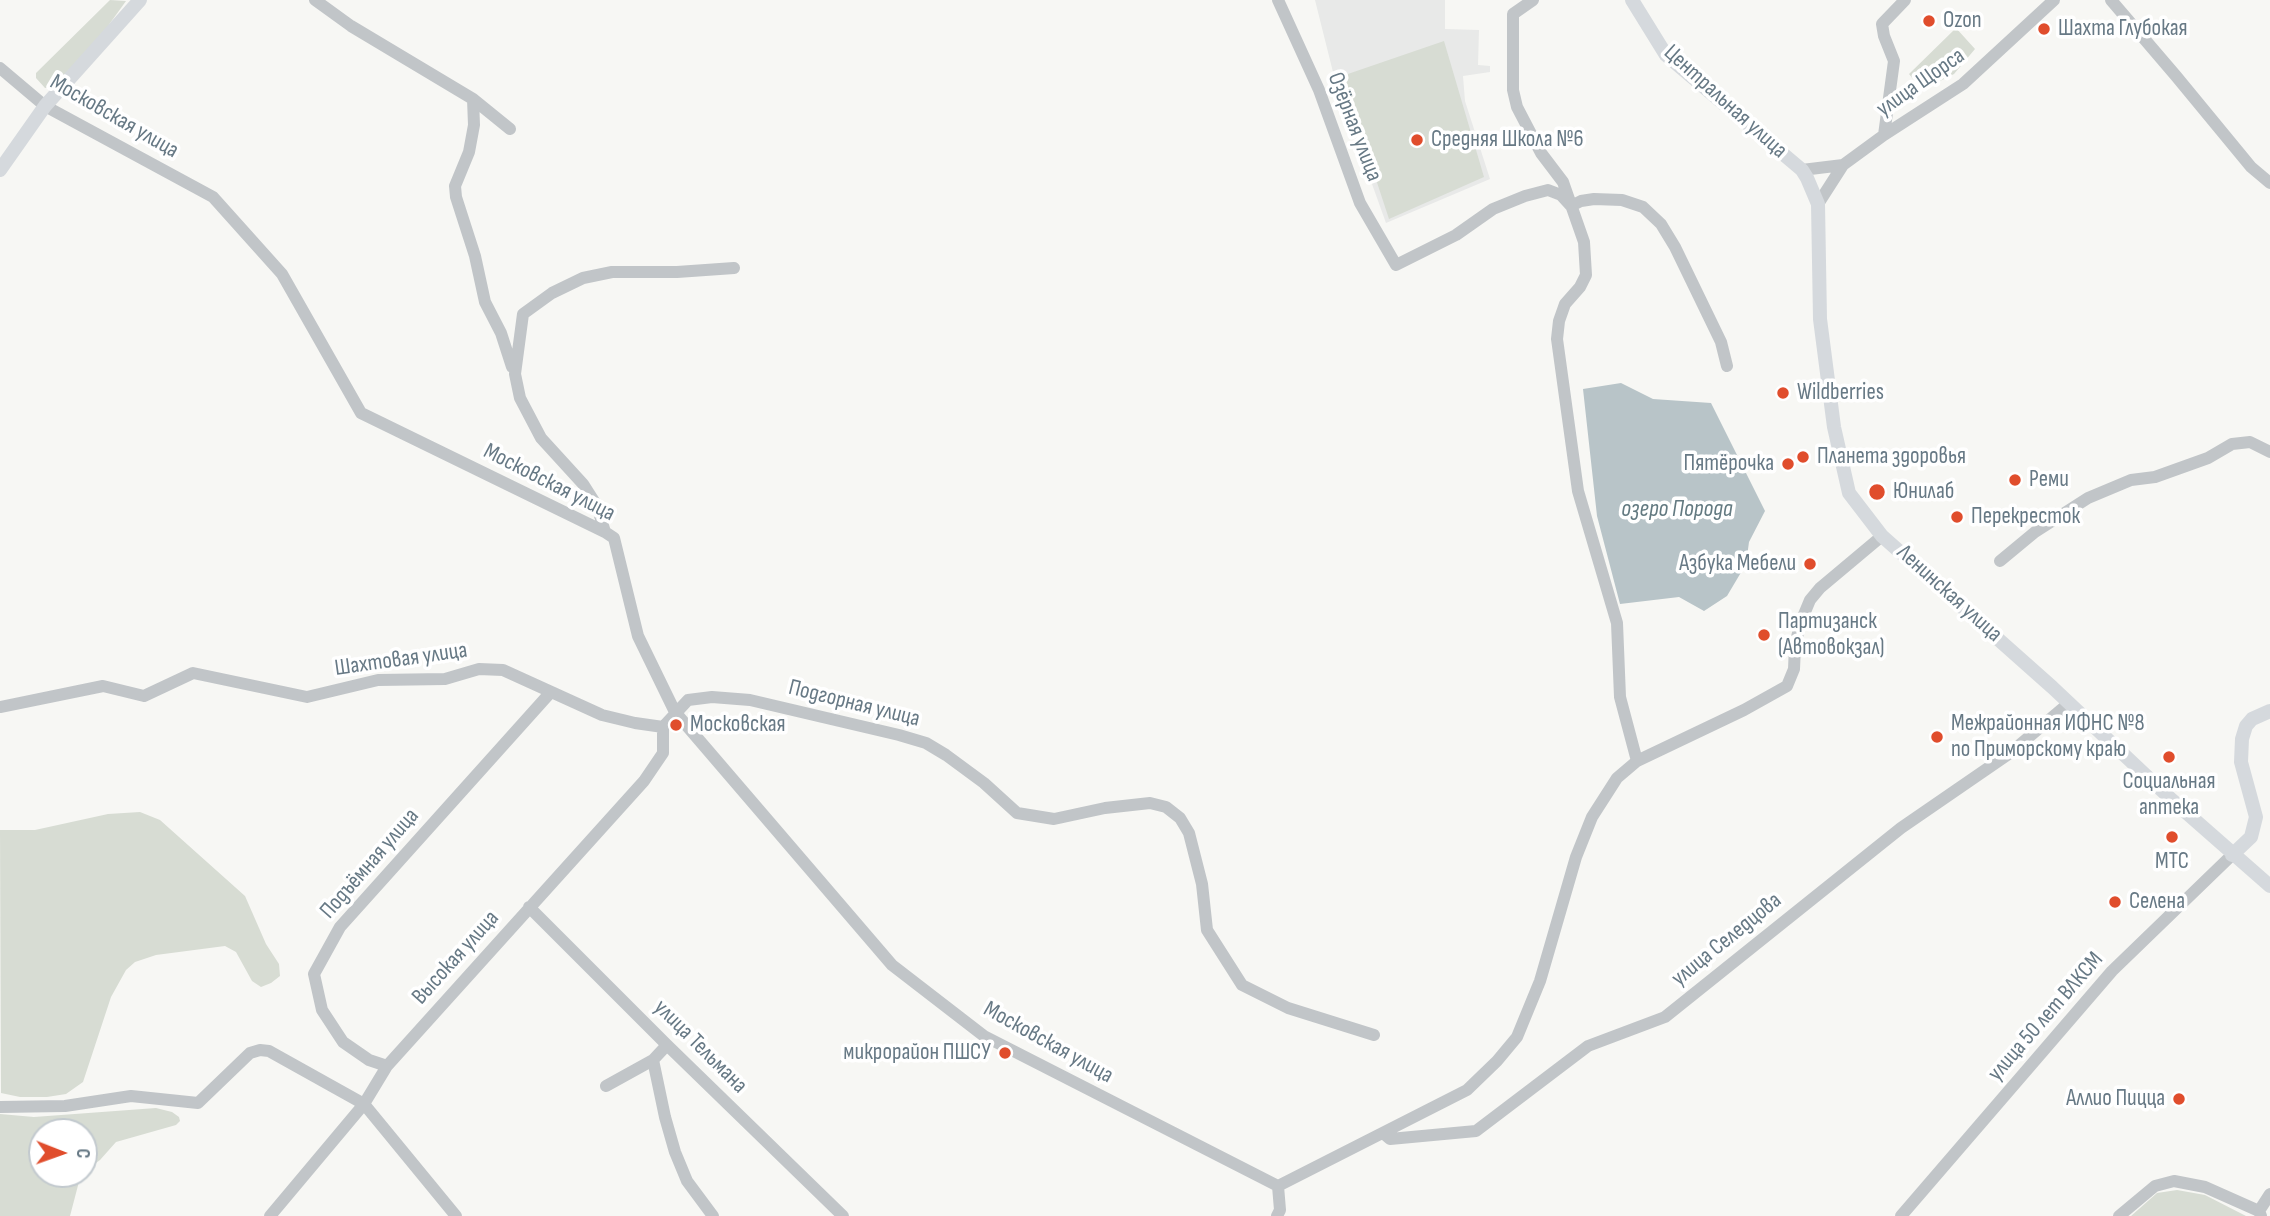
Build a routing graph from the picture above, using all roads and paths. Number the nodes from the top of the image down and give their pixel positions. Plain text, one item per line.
1 (140, 0) edge
2 (315, 0) edge
3 (1278, 0) edge
4 (1532, 0) edge
5 (1632, 0) edge
6 (1905, 0) edge
7 (2054, 0) edge
8 (2110, 0) edge
9 (0, 68) edge
10 (473, 99) junction
11 (45, 106) junction
12 (510, 129) dead end
13 (1884, 135) junction
14 (1843, 165) junction
15 (0, 170) edge
16 (1802, 170) junction
17 (2270, 183) edge
18 (1818, 204) junction
19 (1572, 205) junction
20 (734, 268) dead end
21 (1727, 366) dead end
22 (514, 374) junction
23 (2270, 452) edge
24 (605, 532) junction
25 (1882, 536) junction
26 (2000, 561) dead end
27 (550, 693) junction
28 (2069, 704) junction
29 (0, 706) edge
30 (2270, 711) edge
31 (675, 712) junction
32 (663, 727) junction
33 (1637, 761) junction
34 (2232, 855) junction
35 (2270, 886) edge
36 (529, 907) junction
37 (1374, 1035) dead end
38 (667, 1045) junction
39 (653, 1060) junction
40 (387, 1066) junction
41 (606, 1086) dead end
42 (364, 1104) junction
43 (0, 1107) edge
44 (1383, 1133) junction
45 (1278, 1186) junction
46 (2270, 1194) edge
47 (2260, 1214) edge
48 (270, 1216) edge
49 (456, 1216) edge
50 (713, 1216) edge
51 (843, 1216) edge
52 (1277, 1216) edge
53 (1901, 1216) edge
54 (2119, 1216) edge

1 - 11 main road
2 - 10 street
3 - 19 street, Озёрная улица
4 - 19 street
5 - 16 main road, Центральная улица
6 - 13 street
7 - 13 street, улица Щорса
8 - 17 street
9 - 11 street, Московская улица
10 - 12 street
10 - 22 street
11 - 15 main road
11 - 24 street, Московская улица
13 - 14 street, улица Щорса
14 - 16 street
14 - 18 street, улица Щорса
16 - 18 main road, Центральная улица
18 - 25 main road, Ленинская улица
19 - 21 street
19 - 33 street
20 - 22 street
22 - 24 street
23 - 26 street
24 - 31 street, Московская улица
25 - 28 main road, Ленинская улица
25 - 33 street
27 - 29 street, Шахтовая улица
27 - 32 street, Шахтовая улица
27 - 40 street, Подъёмная улица
28 - 34 main road, Ленинская улица
28 - 44 street, улица Селедцова
30 - 34 main road
31 - 32 street
31 - 37 street, Подгорная улица
31 - 45 street, Московская улица
32 - 36 street, Высокая улица
33 - 44 street
34 - 35 main road, Ленинская улица
34 - 53 street, улица 50 лет ВЛКСМ
36 - 38 street, улица Тельмана
36 - 40 street, Высокая улица
38 - 39 street
38 - 51 street, улица Тельмана
39 - 41 street
39 - 50 street
40 - 42 street, Высокая улица
42 - 43 street
42 - 48 street, Высокая улица
42 - 49 street
44 - 45 street
45 - 52 street
46 - 47 street
47 - 54 street

